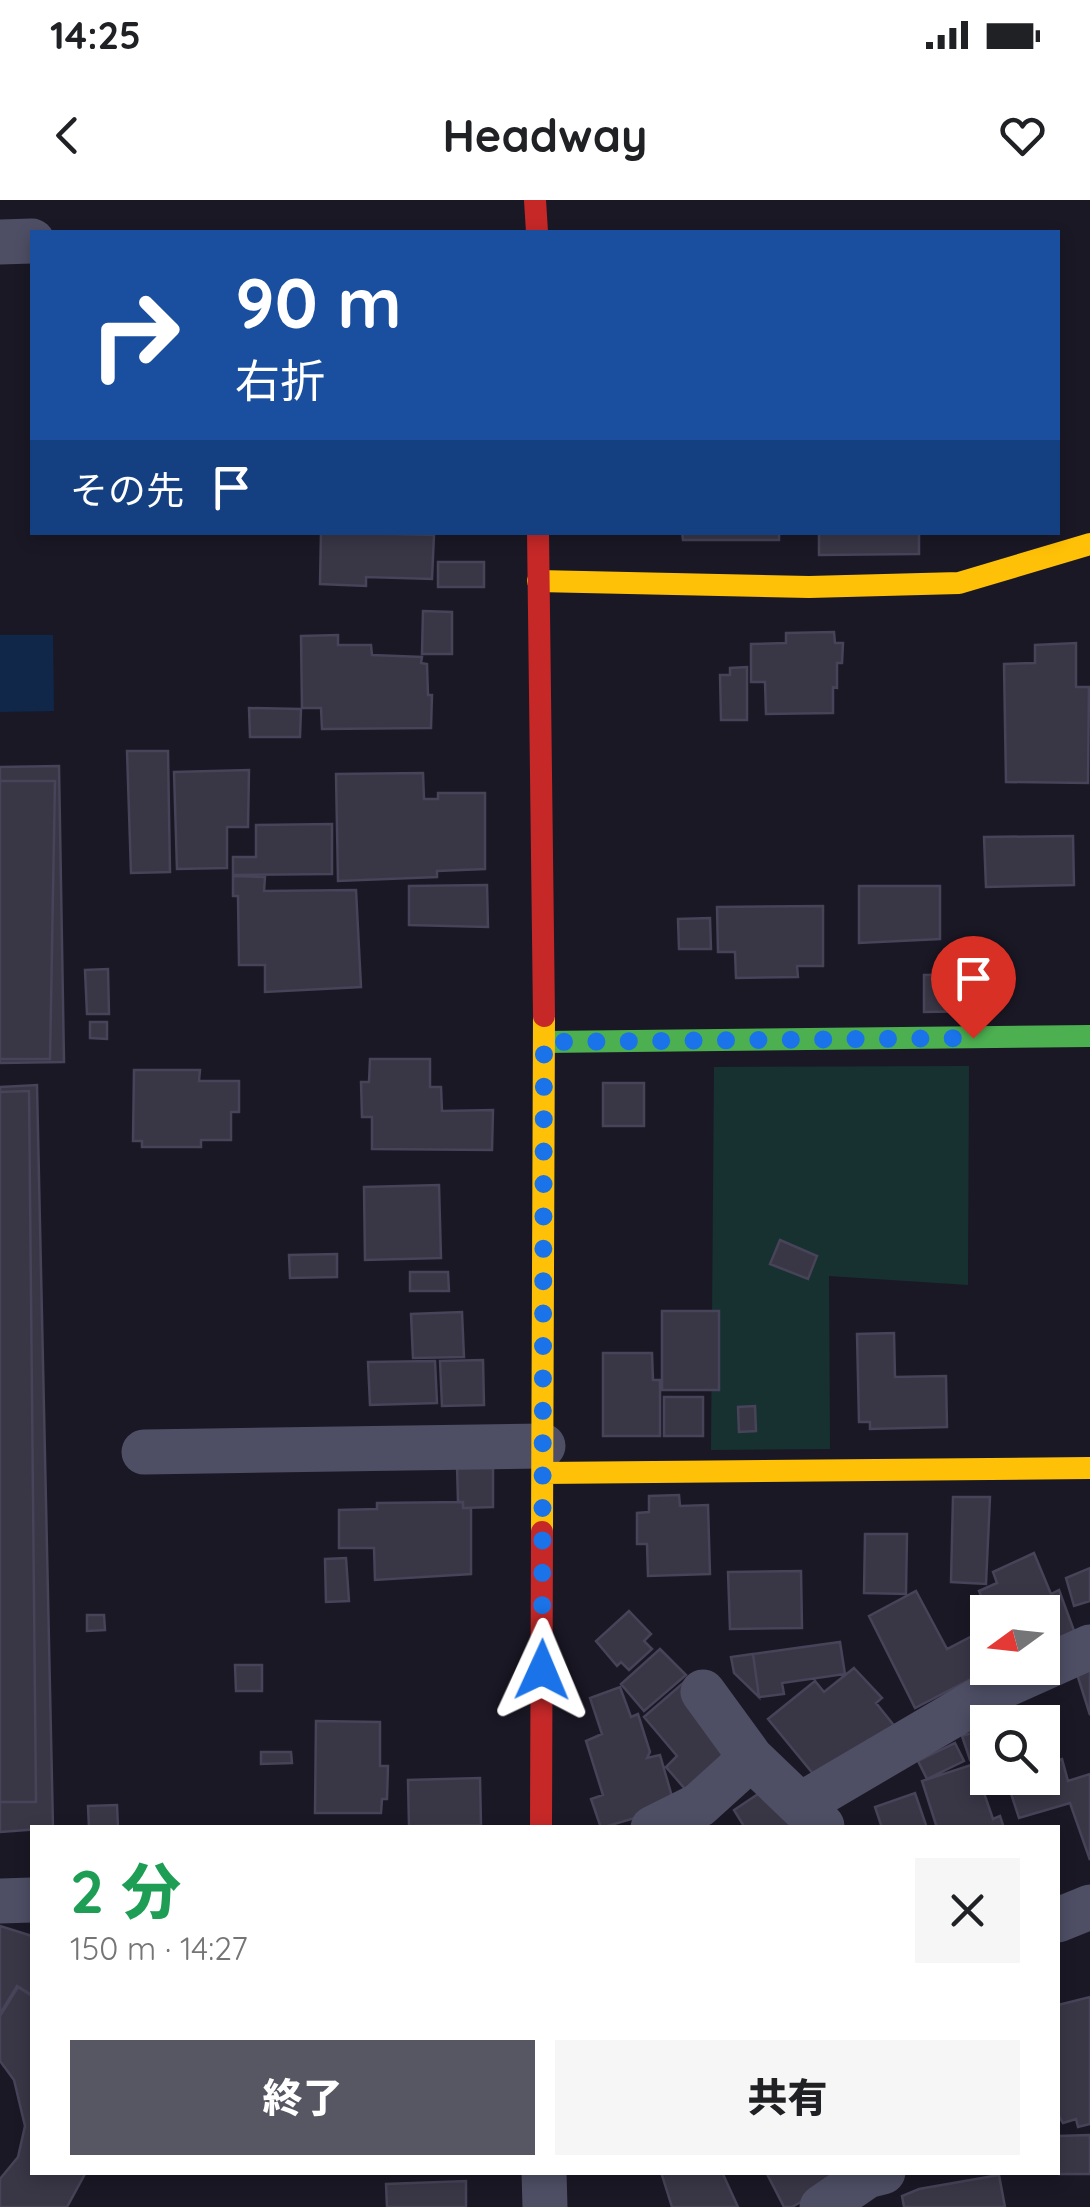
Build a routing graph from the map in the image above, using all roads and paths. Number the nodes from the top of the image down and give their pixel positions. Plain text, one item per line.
1 (535, 200) edge
2 (536, 230) edge
3 (30, 241) edge
4 (0, 242) edge
5 (538, 535) edge
6 (1090, 544) edge
7 (538, 581) junction
8 (1090, 1036) edge
9 (544, 1042) junction
10 (144, 1452) dead end
11 (543, 1460) junction
12 (1090, 1468) edge
13 (1090, 1647) edge
14 (703, 1692) dead end
15 (751, 1758) junction
16 (703, 1816) edge
17 (812, 1816) edge
18 (541, 1825) edge
19 (666, 1825) edge
20 (30, 1900) edge
21 (0, 1901) edge
22 (1090, 1907) edge
23 (1060, 1919) edge
24 (544, 2175) edge
25 (870, 2175) edge
26 (545, 2207) edge
27 (822, 2207) edge

1 - 2 street
3 - 4 street
5 - 7 street
6 - 7 street
7 - 9 street
8 - 9 street
9 - 11 street
10 - 11 street
11 - 12 street
11 - 18 street
13 - 17 street
14 - 15 street
15 - 16 street
15 - 17 street
16 - 19 street
20 - 21 street
22 - 23 street
24 - 26 street
25 - 27 street

